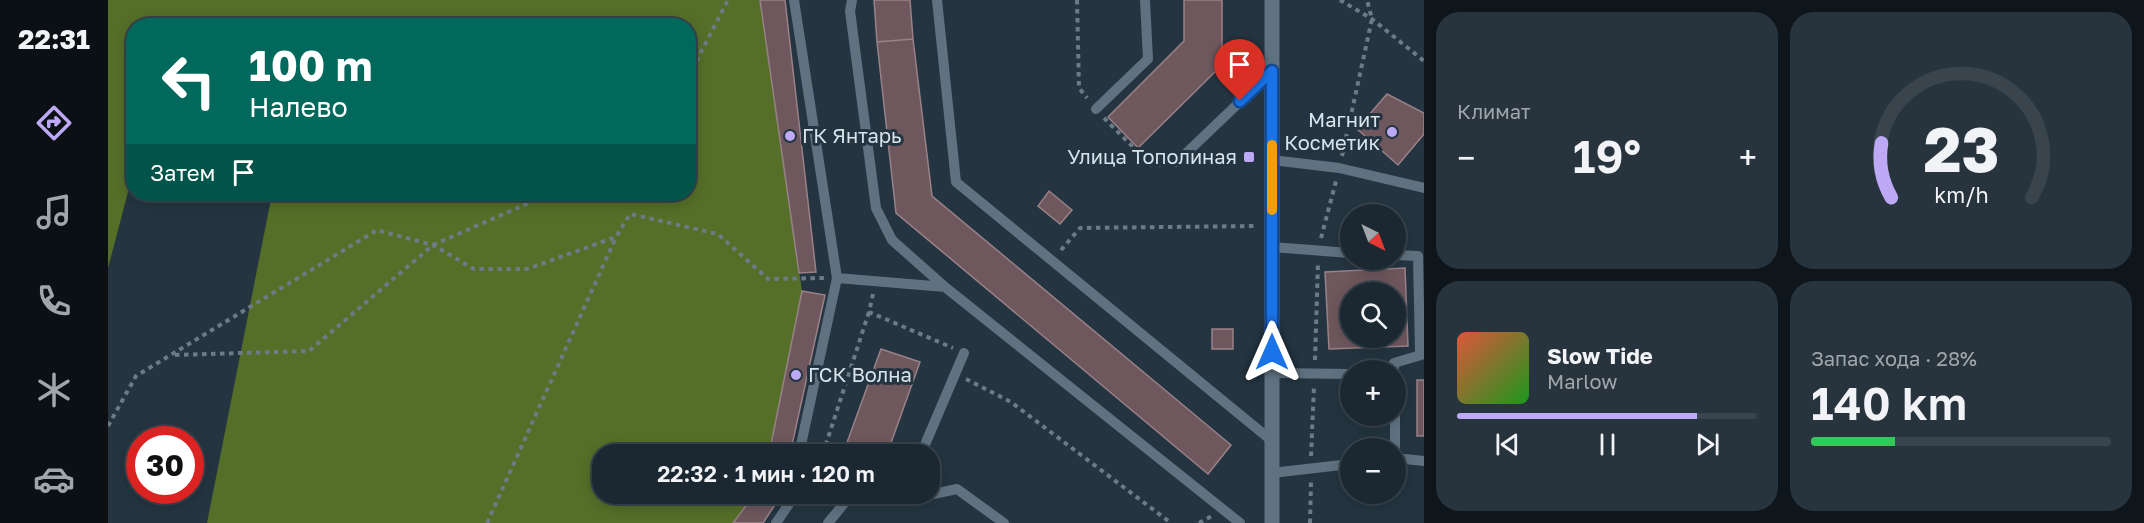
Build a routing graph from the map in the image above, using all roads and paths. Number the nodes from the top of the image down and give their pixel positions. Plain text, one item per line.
1 (728, 0) edge
2 (794, 0) edge
3 (852, 0) edge
4 (937, 0) edge
5 (1145, 0) edge
6 (1272, 0) edge
7 (1340, 0) edge
8 (696, 61) edge
9 (1424, 61) edge
10 (1272, 71) junction
11 (1096, 109) dead end
12 (1272, 160) junction
13 (1177, 162) dead end
14 (1424, 188) edge
15 (533, 201) edge
16 (1272, 226) junction
17 (616, 237) junction
18 (433, 245) junction
19 (1272, 246) junction
20 (1340, 252) edge
21 (1406, 255) edge
22 (1052, 261) junction
23 (837, 278) junction
24 (876, 281) junction
25 (945, 287) junction
26 (869, 312) junction
27 (964, 353) joint
28 (1422, 354) edge
29 (174, 356) junction
30 (1403, 360) edge
31 (955, 374) junction
32 (1272, 374) junction
33 (1340, 374) edge
34 (108, 426) edge
35 (1272, 441) junction
36 (801, 444) edge
37 (826, 444) edge
38 (925, 444) edge
39 (1406, 460) edge
40 (1424, 461) edge
41 (1340, 465) edge
42 (1272, 473) junction
43 (940, 493) edge
44 (789, 504) edge
45 (844, 504) edge
46 (486, 523) edge
47 (776, 523) edge
48 (828, 523) edge
49 (1004, 523) edge
50 (1171, 523) edge
51 (1240, 523) edge
52 (1272, 523) edge

1 - 8 path
2 - 23 lane
3 - 25 lane
4 - 22 lane
5 - 11 lane
6 - 10 street
7 - 9 path
10 - 12 street
10 - 13 lane
12 - 14 lane
12 - 16 street
15 - 18 path
16 - 19 street
16 - 22 path
17 - 18 path
17 - 23 path
17 - 46 path
18 - 29 path
18 - 29 path
19 - 20 lane
19 - 32 street
21 - 28 lane
22 - 35 lane
23 - 24 lane
23 - 36 lane
24 - 25 lane
24 - 26 path
25 - 51 lane
26 - 27 path
26 - 37 path
27 - 31 lane
28 - 30 lane
29 - 34 path
31 - 38 lane
31 - 50 path
32 - 33 lane
32 - 35 street
35 - 42 street
39 - 40 lane
41 - 42 lane
42 - 52 street
43 - 49 lane
44 - 47 lane
45 - 48 lane

